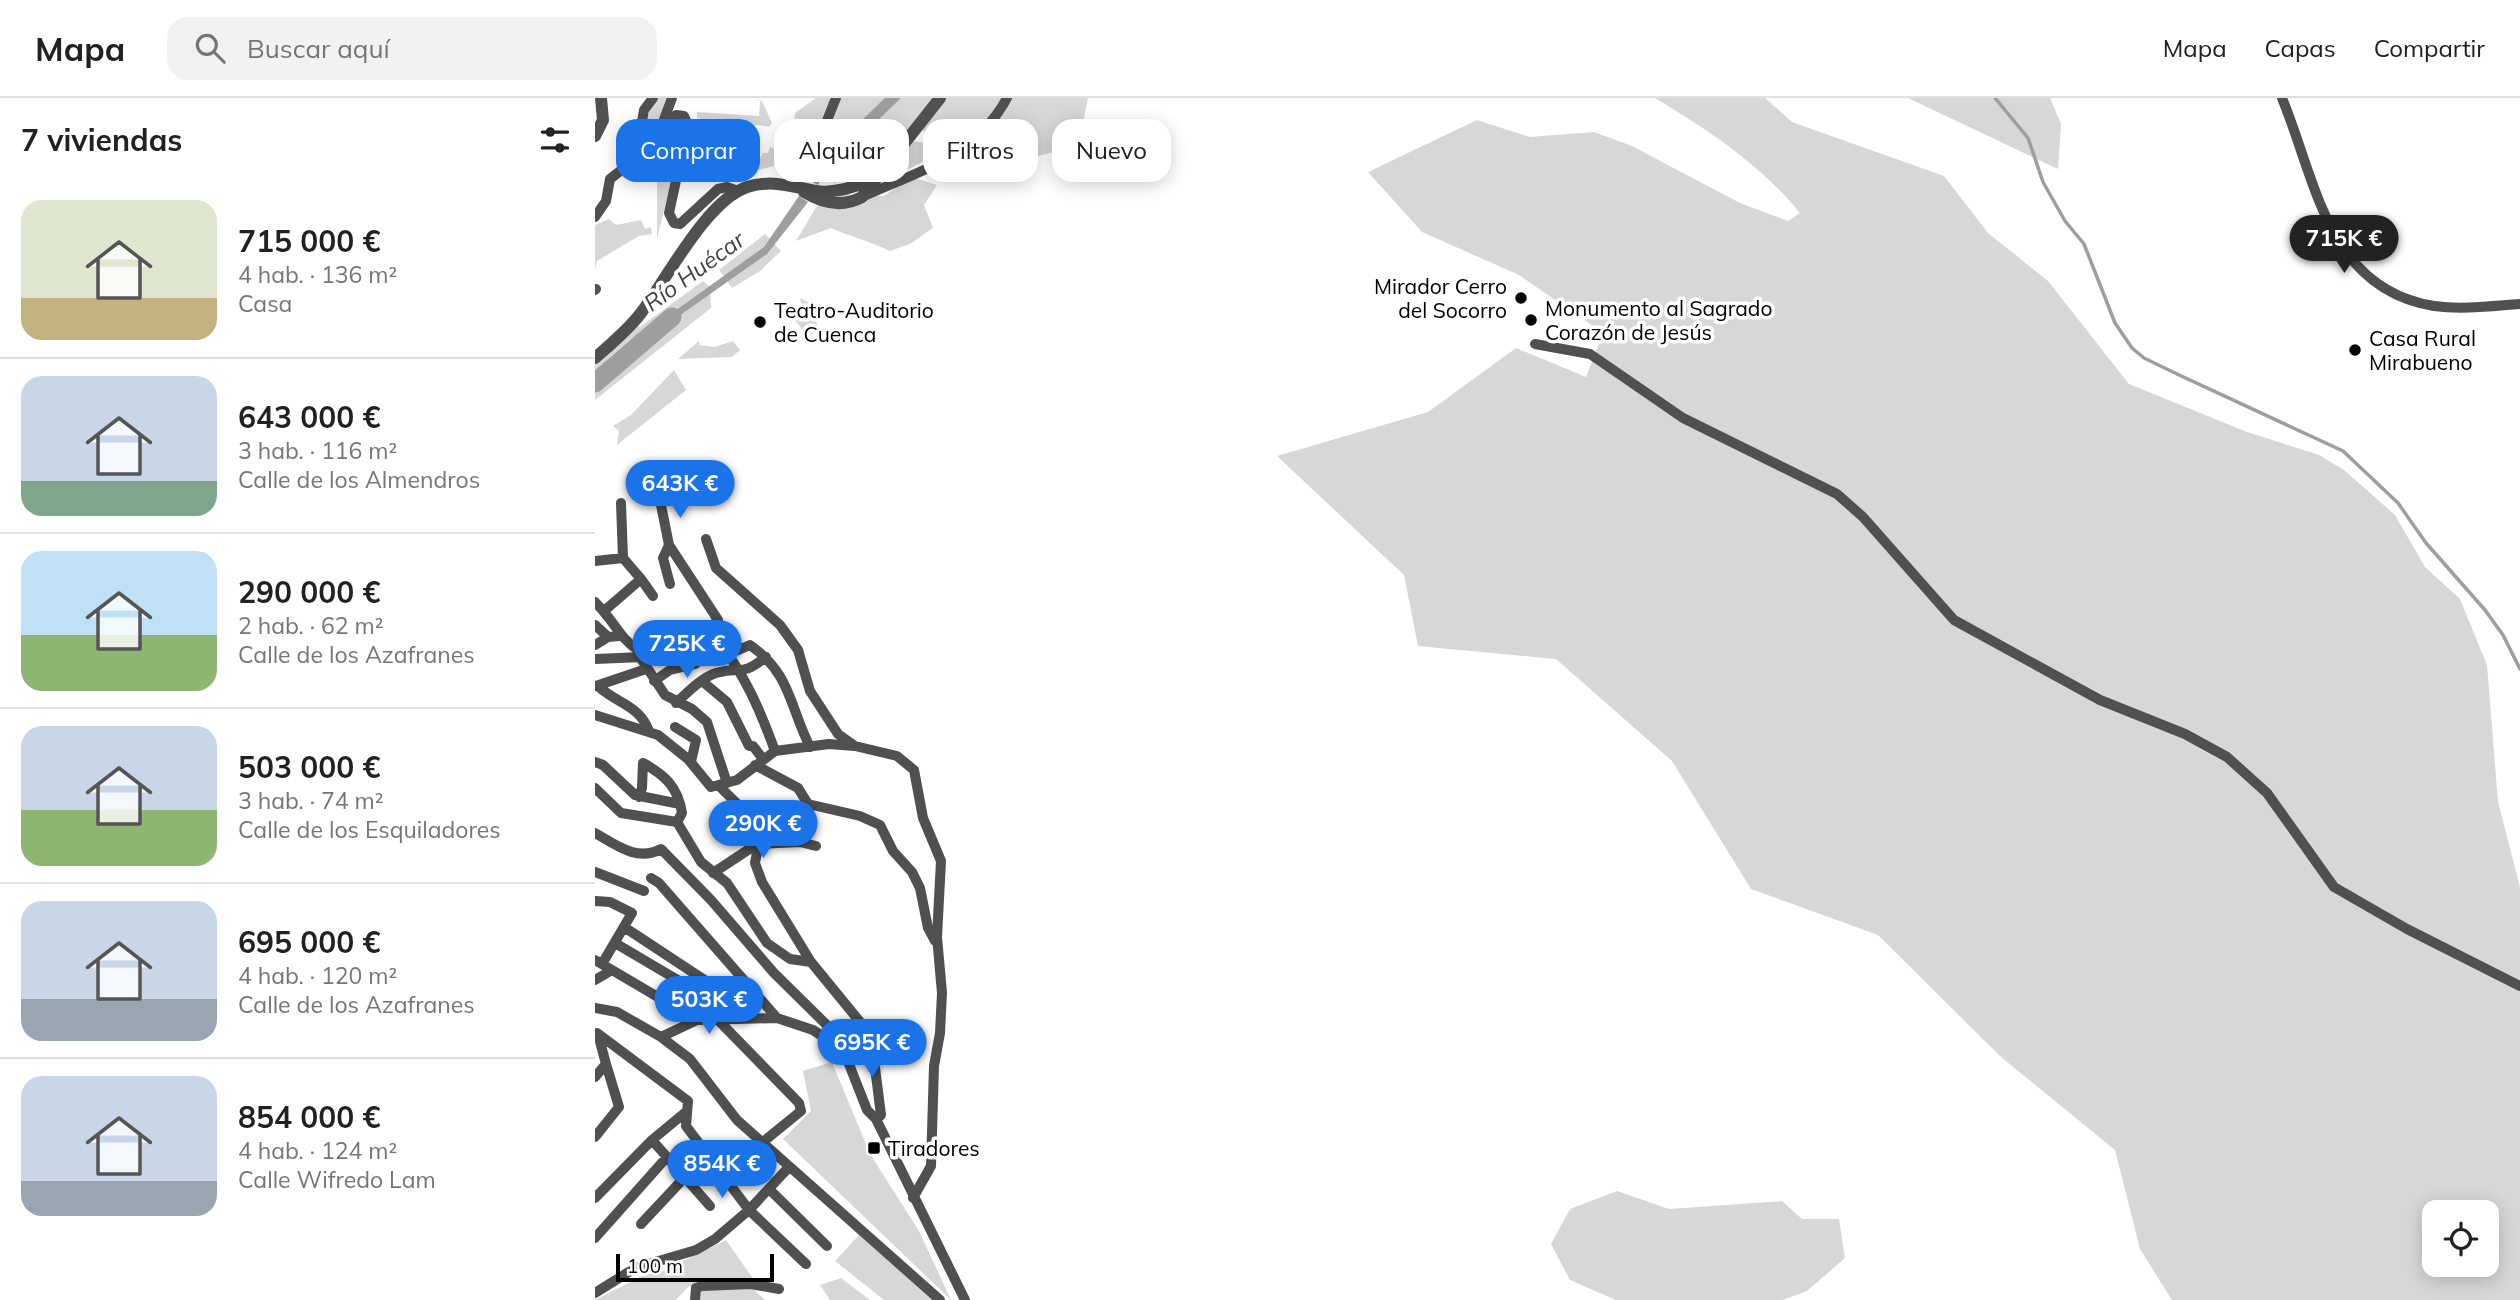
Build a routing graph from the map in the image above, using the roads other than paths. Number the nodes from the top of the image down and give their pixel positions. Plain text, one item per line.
1 (653, 98) edge
2 (672, 98) edge
3 (836, 98) edge
4 (940, 98) edge
5 (1007, 98) edge
6 (2282, 98) edge
7 (599, 109) edge
8 (595, 136) edge
9 (909, 136) edge
10 (867, 182) edge
11 (872, 182) edge
12 (791, 185) junction
13 (737, 191) junction
14 (818, 193) junction
15 (862, 197) junction
16 (595, 217) edge
17 (2520, 304) edge
18 (1535, 344) dead end
19 (595, 358) edge
20 (660, 500) dead end
21 (621, 503) dead end
22 (706, 538) dead end
23 (669, 545) junction
24 (623, 558) junction
25 (595, 561) edge
26 (641, 579) junction
27 (670, 584) dead end
28 (653, 596) dead end
29 (595, 602) edge
30 (604, 611) junction
31 (595, 625) edge
32 (614, 637) junction
33 (654, 637) junction
34 (715, 643) junction
35 (595, 645) edge
36 (729, 654) junction
37 (642, 656) junction
38 (682, 657) junction
39 (767, 657) junction
40 (700, 659) junction
41 (595, 660) edge
42 (646, 669) junction
43 (741, 673) junction
44 (654, 681) junction
45 (702, 681) junction
46 (597, 686) edge
47 (676, 703) junction
48 (595, 715) edge
49 (675, 727) dead end
50 (649, 731) junction
51 (855, 746) junction
52 (810, 747) junction
53 (775, 751) junction
54 (595, 762) edge
55 (691, 762) junction
56 (759, 762) junction
57 (720, 785) junction
58 (597, 787) edge
59 (639, 797) junction
60 (680, 804) junction
61 (808, 804) junction
62 (751, 816) junction
63 (677, 822) junction
64 (595, 833) edge
65 (757, 844) junction
66 (815, 846) dead end
67 (595, 872) edge
68 (713, 873) junction
69 (651, 878) dead end
70 (644, 891) dead end
71 (595, 901) edge
72 (624, 927) junction
73 (615, 943) junction
74 (937, 945) junction
75 (598, 962) edge
76 (811, 962) junction
77 (612, 970) junction
78 (595, 980) edge
79 (706, 981) junction
80 (2520, 986) edge
81 (595, 1008) edge
82 (749, 1018) junction
83 (777, 1018) junction
84 (697, 1020) junction
85 (719, 1021) junction
86 (596, 1030) edge
87 (661, 1037) junction
88 (847, 1053) junction
89 (606, 1065) junction
90 (595, 1077) edge
91 (687, 1111) junction
92 (876, 1119) junction
93 (595, 1137) edge
94 (652, 1140) junction
95 (763, 1142) junction
96 (667, 1157) junction
97 (789, 1167) junction
98 (685, 1177) junction
99 (769, 1189) junction
100 (595, 1198) edge
101 (913, 1198) junction
102 (710, 1206) dead end
103 (749, 1210) junction
104 (641, 1224) dead end
105 (595, 1238) edge
106 (827, 1247) dead end
107 (806, 1264) dead end
108 (779, 1289) dead end
109 (595, 1293) edge
110 (695, 1300) edge
111 (940, 1300) edge
112 (965, 1300) edge

1 - 16 street
2 - 13 street
3 - 12 street
4 - 9 street
5 - 15 street
6 - 17 street
7 - 8 street
10 - 14 street
11 - 15 street
12 - 13 street
12 - 14 street
13 - 19 street
14 - 15 street
18 - 80 street
20 - 23 street
21 - 24 street
22 - 51 street
23 - 27 street
23 - 34 street
24 - 25 street
24 - 26 street
26 - 28 street
26 - 30 street
29 - 30 street
30 - 32 street
31 - 32 street
32 - 35 street
32 - 37 street
33 - 34 street
33 - 37 street
33 - 38 street
34 - 36 street
34 - 40 street
36 - 39 street
36 - 43 street
37 - 38 street
37 - 41 street
37 - 42 street
38 - 40 street
39 - 43 street
39 - 52 street
40 - 44 street
42 - 44 street
42 - 46 street
43 - 45 street
43 - 53 street
44 - 47 street
45 - 47 street
45 - 56 street
46 - 50 street
47 - 57 street
48 - 50 street
49 - 55 street
50 - 55 street
51 - 52 street
51 - 74 street
52 - 53 street
53 - 56 street
54 - 59 street
55 - 57 street
56 - 57 street
56 - 61 street
57 - 62 street
58 - 63 street
59 - 60 street
59 - 60 street
60 - 63 street
61 - 62 street
61 - 74 street
62 - 65 street
63 - 68 street
64 - 88 street
65 - 66 street
65 - 68 street
65 - 76 street
67 - 70 street
68 - 76 street
69 - 83 street
71 - 72 street
72 - 73 street
72 - 79 street
73 - 75 street
73 - 79 street
74 - 101 street
75 - 77 street
76 - 92 street
77 - 78 street
77 - 84 street
79 - 82 street
81 - 87 street
82 - 83 street
82 - 85 street
83 - 88 street
84 - 85 street
84 - 87 street
85 - 95 street
86 - 89 street
86 - 91 street
87 - 95 street
88 - 92 street
89 - 90 street
89 - 93 street
91 - 94 street
91 - 103 street
92 - 101 street
94 - 96 street
94 - 100 street
95 - 97 street
96 - 98 street
96 - 105 street
97 - 99 street
97 - 111 street
98 - 102 street
98 - 104 street
99 - 103 street
99 - 106 street
101 - 112 street
103 - 107 street
103 - 109 street
108 - 110 street

